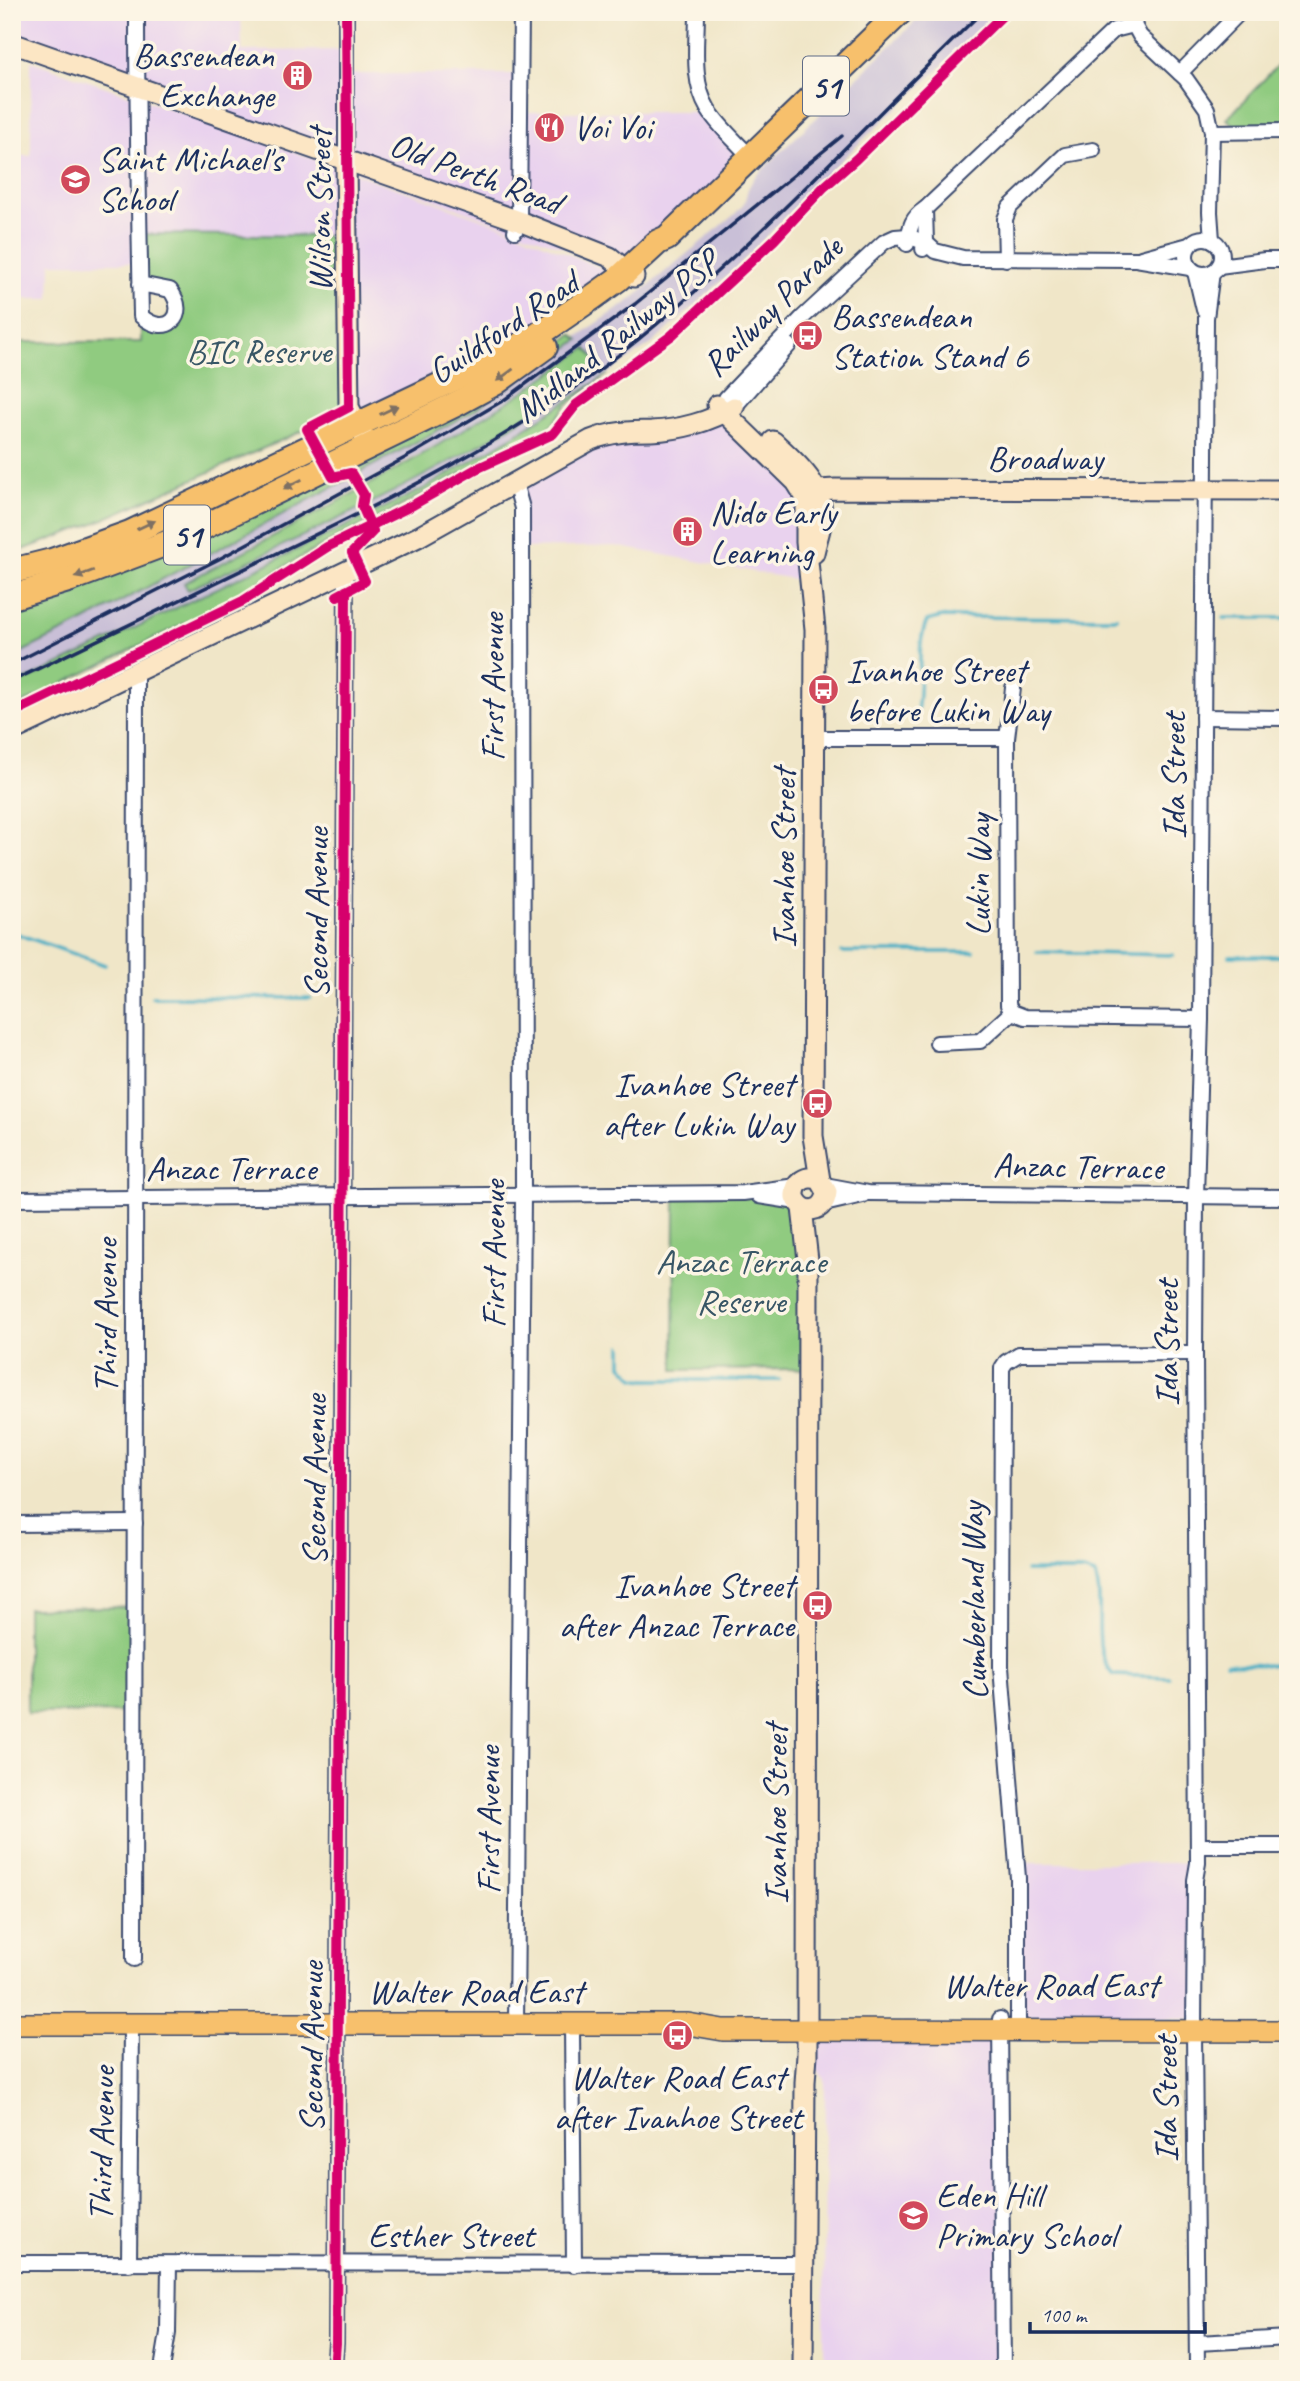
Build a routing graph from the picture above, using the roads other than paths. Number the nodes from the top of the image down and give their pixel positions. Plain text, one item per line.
1 (137, 12) edge
2 (346, 12) edge
3 (520, 12) edge
4 (697, 12) edge
5 (900, 12) edge
6 (1240, 12) edge
7 (1136, 18) edge
8 (12, 43) edge
9 (12, 55) edge
10 (1180, 73) junction
11 (136, 91) junction
12 (1288, 131) edge
13 (1212, 132) junction
14 (1093, 150) dead end
15 (752, 159) junction
16 (346, 164) junction
17 (925, 209) junction
18 (1210, 212) junction
19 (517, 226) junction
20 (907, 241) junction
21 (1192, 243) junction
22 (1217, 245) junction
23 (928, 248) junction
24 (1006, 259) junction
25 (1136, 259) junction
26 (1265, 260) junction
27 (1288, 260) edge
28 (1216, 269) junction
29 (1192, 270) junction
30 (625, 278) junction
31 (140, 284) dead end
32 (1206, 318) junction
33 (726, 405) junction
34 (363, 436) junction
35 (514, 483) junction
36 (809, 490) junction
37 (1205, 490) junction
38 (1288, 490) edge
39 (12, 571) edge
40 (346, 571) junction
41 (12, 597) edge
42 (136, 673) junction
43 (1013, 688) dead end
44 (1203, 718) junction
45 (1288, 718) edge
46 (12, 731) edge
47 (815, 738) junction
48 (1007, 738) junction
49 (1012, 1012) junction
50 (1201, 1018) junction
51 (937, 1043) dead end
52 (810, 1194) junction
53 (523, 1195) junction
54 (343, 1196) junction
55 (1196, 1197) junction
56 (1288, 1197) edge
57 (135, 1198) junction
58 (12, 1199) edge
59 (1195, 1353) junction
60 (135, 1523) junction
61 (12, 1524) edge
62 (1198, 1846) junction
63 (1288, 1846) edge
64 (134, 1958) dead end
65 (1288, 2018) edge
66 (12, 2024) edge
67 (131, 2024) junction
68 (339, 2024) junction
69 (807, 2024) junction
70 (1009, 2025) junction
71 (1194, 2025) junction
72 (516, 2026) junction
73 (572, 2026) junction
74 (1288, 2031) edge
75 (12, 2263) edge
76 (129, 2264) junction
77 (169, 2264) junction
78 (337, 2264) junction
79 (805, 2264) junction
80 (574, 2265) junction
81 (1288, 2338) edge
82 (1197, 2343) junction
83 (162, 2369) edge
84 (334, 2369) edge
85 (803, 2369) edge
86 (1003, 2369) edge
87 (1197, 2369) edge

1 - 11 street
2 - 16 street, Wilson Street
3 - 19 street
4 - 15 street
5 - 15 highway, Guildford Road / 51
6 - 10 street
7 - 10 street
7 - 17 street
8 - 11 street, Old Perth Road
9 - 11 street, Old Perth Road
10 - 13 street
11 - 16 street, Old Perth Road
11 - 31 street
12 - 13 street
13 - 18 street
14 - 24 street
15 - 30 highway, Guildford Road / 51
16 - 19 street, Old Perth Road
16 - 34 street, Wilson Street
17 - 20 street
17 - 23 street
18 - 21 street
18 - 22 street
19 - 30 street, Old Perth Road
20 - 23 street
20 - 33 street, Railway Parade
21 - 22 street
21 - 25 street
21 - 29 street
22 - 26 street
22 - 28 street
23 - 24 street
24 - 25 street
25 - 29 street
26 - 27 street
26 - 28 street
28 - 29 street
28 - 32 street, Ida Street
29 - 32 street, Ida Street
30 - 34 highway, Guildford Road / 51
32 - 37 street, Ida Street
33 - 35 street, Railway Parade
33 - 36 street
39 -> 34 highway, Guildford Road / 51
34 -> 41 highway, Guildford Road / 51
35 - 40 street, Railway Parade
35 - 53 street, First Avenue
36 - 37 street, Broadway
36 - 47 street, Ivanhoe Street
37 - 38 street, Broadway
37 - 44 street, Ida Street
40 - 42 street, Railway Parade
40 - 54 street, Second Avenue
42 - 46 street, Railway Parade
42 - 57 street, Third Avenue
43 - 48 street, Lukin Way
44 - 45 street
44 - 50 street, Ida Street
47 - 48 street
47 - 52 street, Ivanhoe Street
48 - 49 street, Lukin Way
49 - 50 street
49 - 51 street
50 - 55 street, Ida Street
52 - 53 street, Anzac Terrace
52 - 55 street, Anzac Terrace
52 - 69 street, Ivanhoe Street
53 - 54 street, Anzac Terrace
53 - 72 street, First Avenue
54 - 57 street, Anzac Terrace
54 - 68 street, Second Avenue
55 - 56 street, Anzac Terrace
55 - 59 street, Ida Street
57 - 58 street, Anzac Terrace
57 - 60 street, Third Avenue
59 - 62 street, Ida Street
59 - 70 street, Cumberland Way
60 - 61 street
60 - 64 street, Third Avenue
62 - 63 street
62 - 71 street, Ida Street
65 - 71 main road, Walter Road East
66 - 67 main road, Walter Road East
67 - 68 main road, Walter Road East
67 - 76 street, Third Avenue
68 - 72 main road, Walter Road East
68 - 78 street, Second Avenue
69 - 70 main road, Walter Road East
69 - 73 main road, Walter Road East
69 - 79 street, Ivanhoe Street
70 - 71 main road, Walter Road East
70 - 86 street, Cumberland Way
71 - 74 main road, Walter Road East
71 - 82 street, Ida Street
72 - 73 main road, Walter Road East
73 - 80 street
75 - 76 street, Esther Street
76 - 77 street, Esther Street
77 - 78 street, Esther Street
77 - 83 street
78 - 80 street, Esther Street
78 - 84 street, Second Avenue
79 - 80 street, Esther Street
79 - 85 street, Ivanhoe Street
81 - 82 street
82 - 87 street, Ida Street

